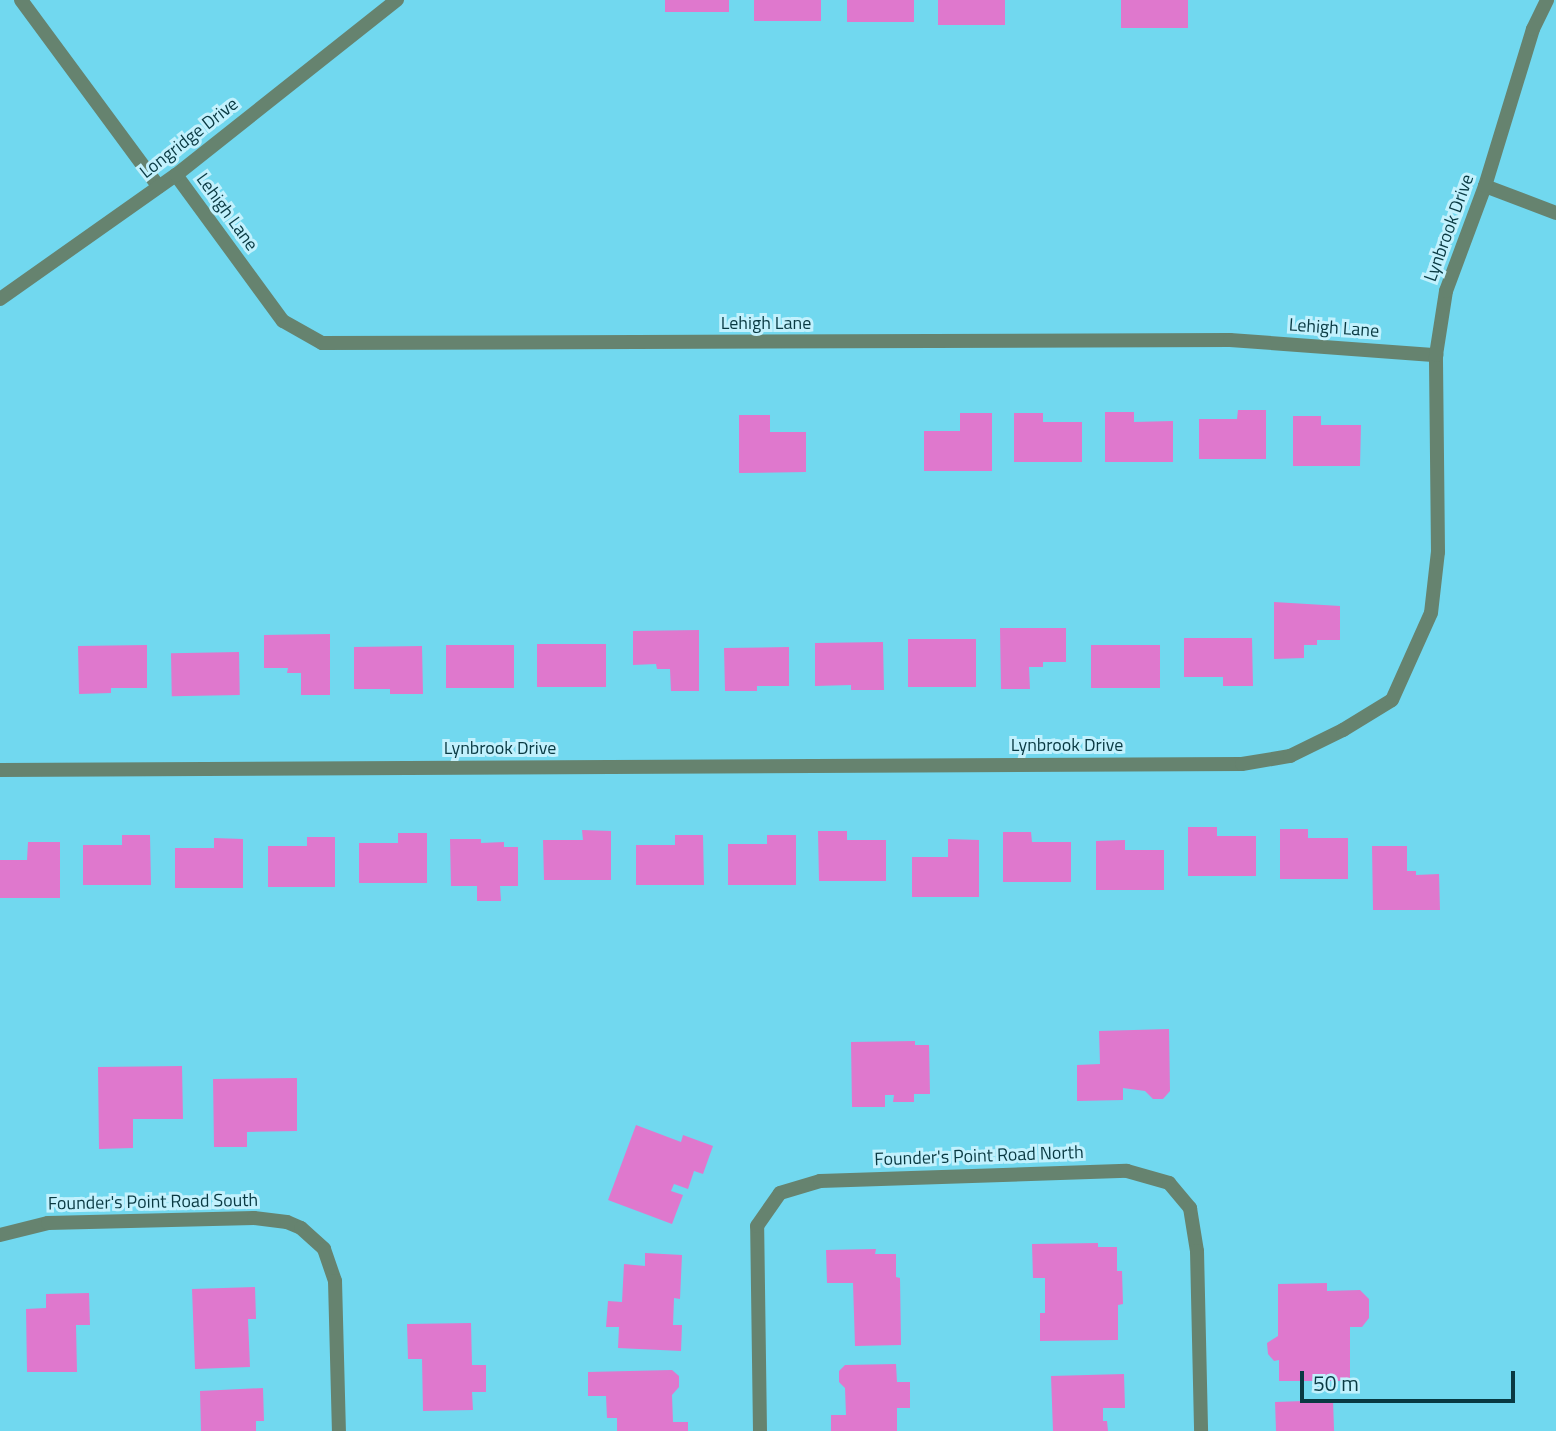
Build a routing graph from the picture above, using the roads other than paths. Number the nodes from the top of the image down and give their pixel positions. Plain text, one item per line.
1 (21, 0) edge
2 (397, 0) edge
3 (1547, 0) edge
4 (176, 175) junction
5 (1485, 186) junction
6 (159, 187) junction
7 (1556, 213) edge
8 (0, 299) edge
9 (1436, 355) junction
10 (0, 770) edge
11 (0, 1235) edge
12 (339, 1431) edge
13 (760, 1431) edge
14 (1201, 1431) edge

1 - 6 street
2 - 4 street, Longridge Drive
3 - 5 street, Lynbrook Drive
4 - 6 street, Longridge Drive
4 - 9 street, Lehigh Lane
5 - 7 street
5 - 9 street, Lynbrook Drive
6 - 8 street, Longridge Drive
9 - 10 street, Lynbrook Drive
11 - 12 street, Founder's Point Road South
13 - 14 street, Founder's Point Road North

